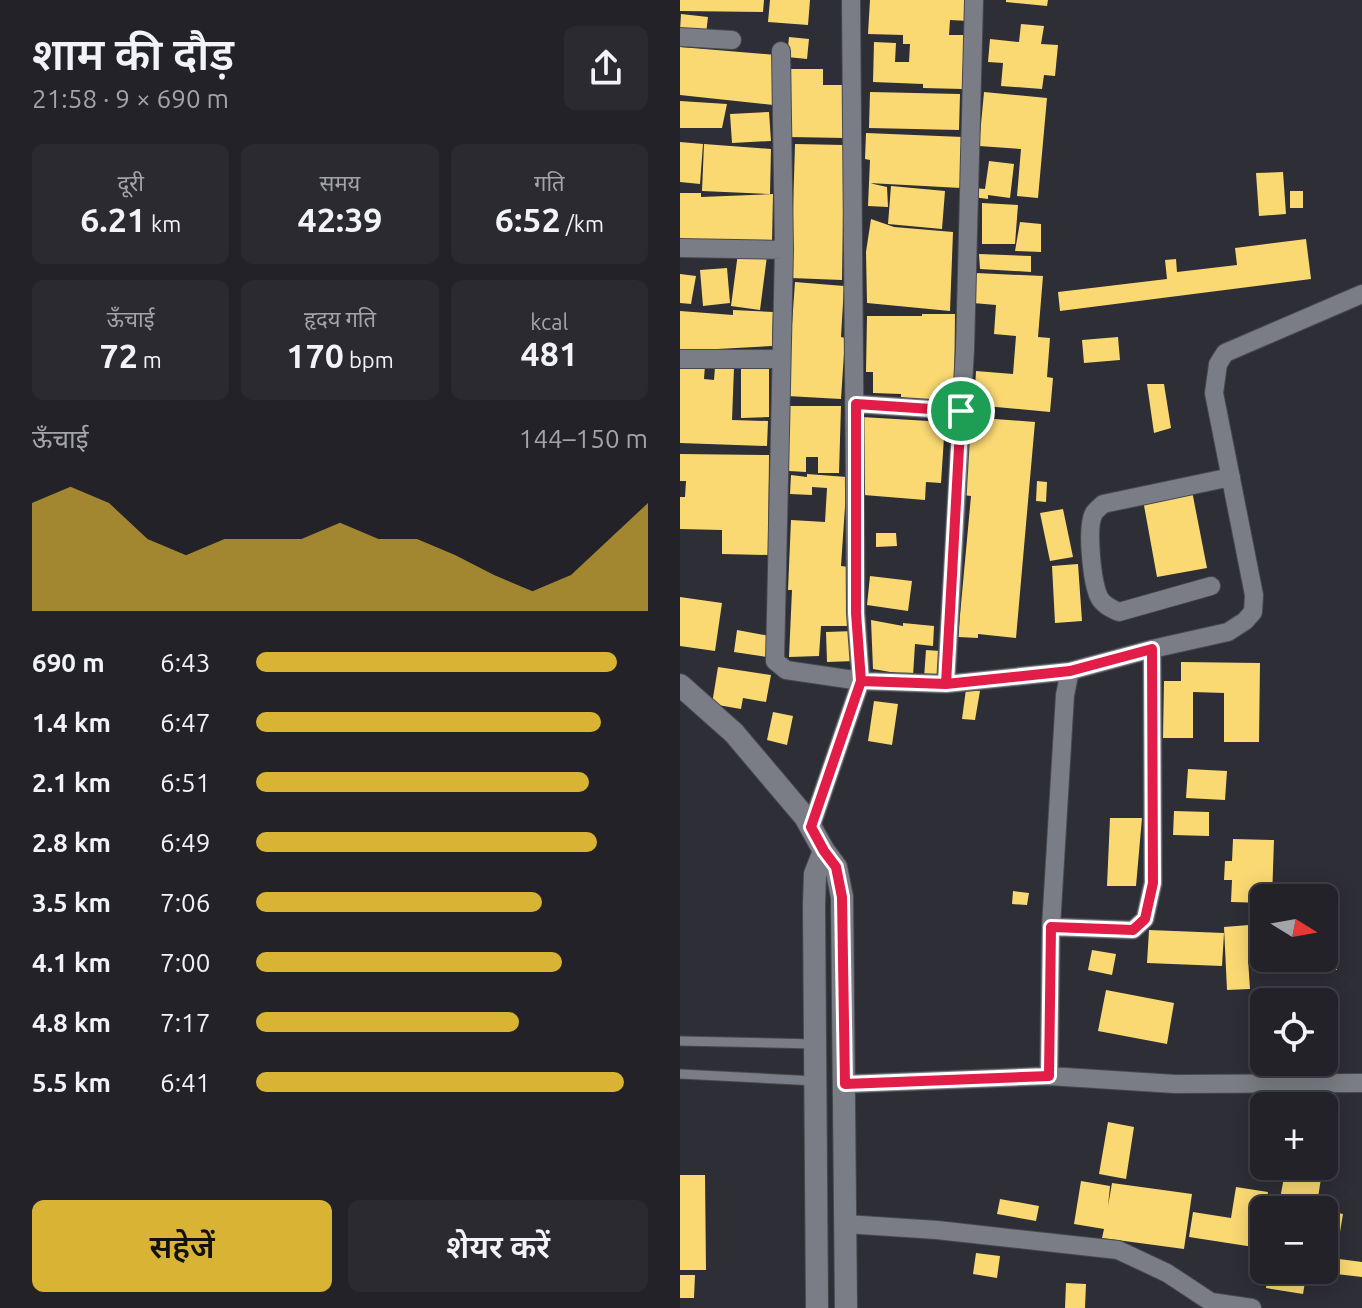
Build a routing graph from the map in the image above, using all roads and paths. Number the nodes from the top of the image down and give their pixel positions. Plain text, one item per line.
1 (851, 0) edge
2 (974, 0) edge
3 (680, 37) edge
4 (732, 40) dead end
5 (781, 51) dead end
6 (680, 248) edge
7 (784, 250) junction
8 (1362, 294) edge
9 (680, 359) edge
10 (780, 359) junction
11 (856, 404) junction
12 (961, 411) junction
13 (1231, 477) junction
14 (1211, 586) dead end
15 (1152, 649) junction
16 (1070, 671) junction
17 (861, 681) junction
18 (946, 684) junction
19 (680, 685) edge
20 (811, 827) junction
21 (824, 851) junction
22 (1051, 927) junction
23 (680, 1041) edge
24 (815, 1044) junction
25 (680, 1074) edge
26 (1049, 1076) junction
27 (816, 1081) junction
28 (1362, 1083) edge
29 (845, 1084) junction
30 (845, 1224) junction
31 (817, 1308) edge
32 (846, 1308) edge
33 (1252, 1308) edge

1 - 11 street
2 - 12 street
3 - 4 street
5 - 7 street
6 - 7 street
7 - 10 street
8 - 13 street
9 - 10 street
10 - 17 street
11 - 12 street
11 - 17 street
12 - 18 street
13 - 14 street
13 - 15 street
15 - 16 street
15 - 22 street
16 - 18 street
16 - 22 street
17 - 18 street
17 - 20 street
19 - 20 street
20 - 21 street
21 - 24 street
21 - 29 street
22 - 26 street
23 - 24 lane
24 - 27 street
25 - 27 lane
26 - 28 street
26 - 29 street
27 - 31 street
29 - 30 street
30 - 32 street
30 - 33 street

